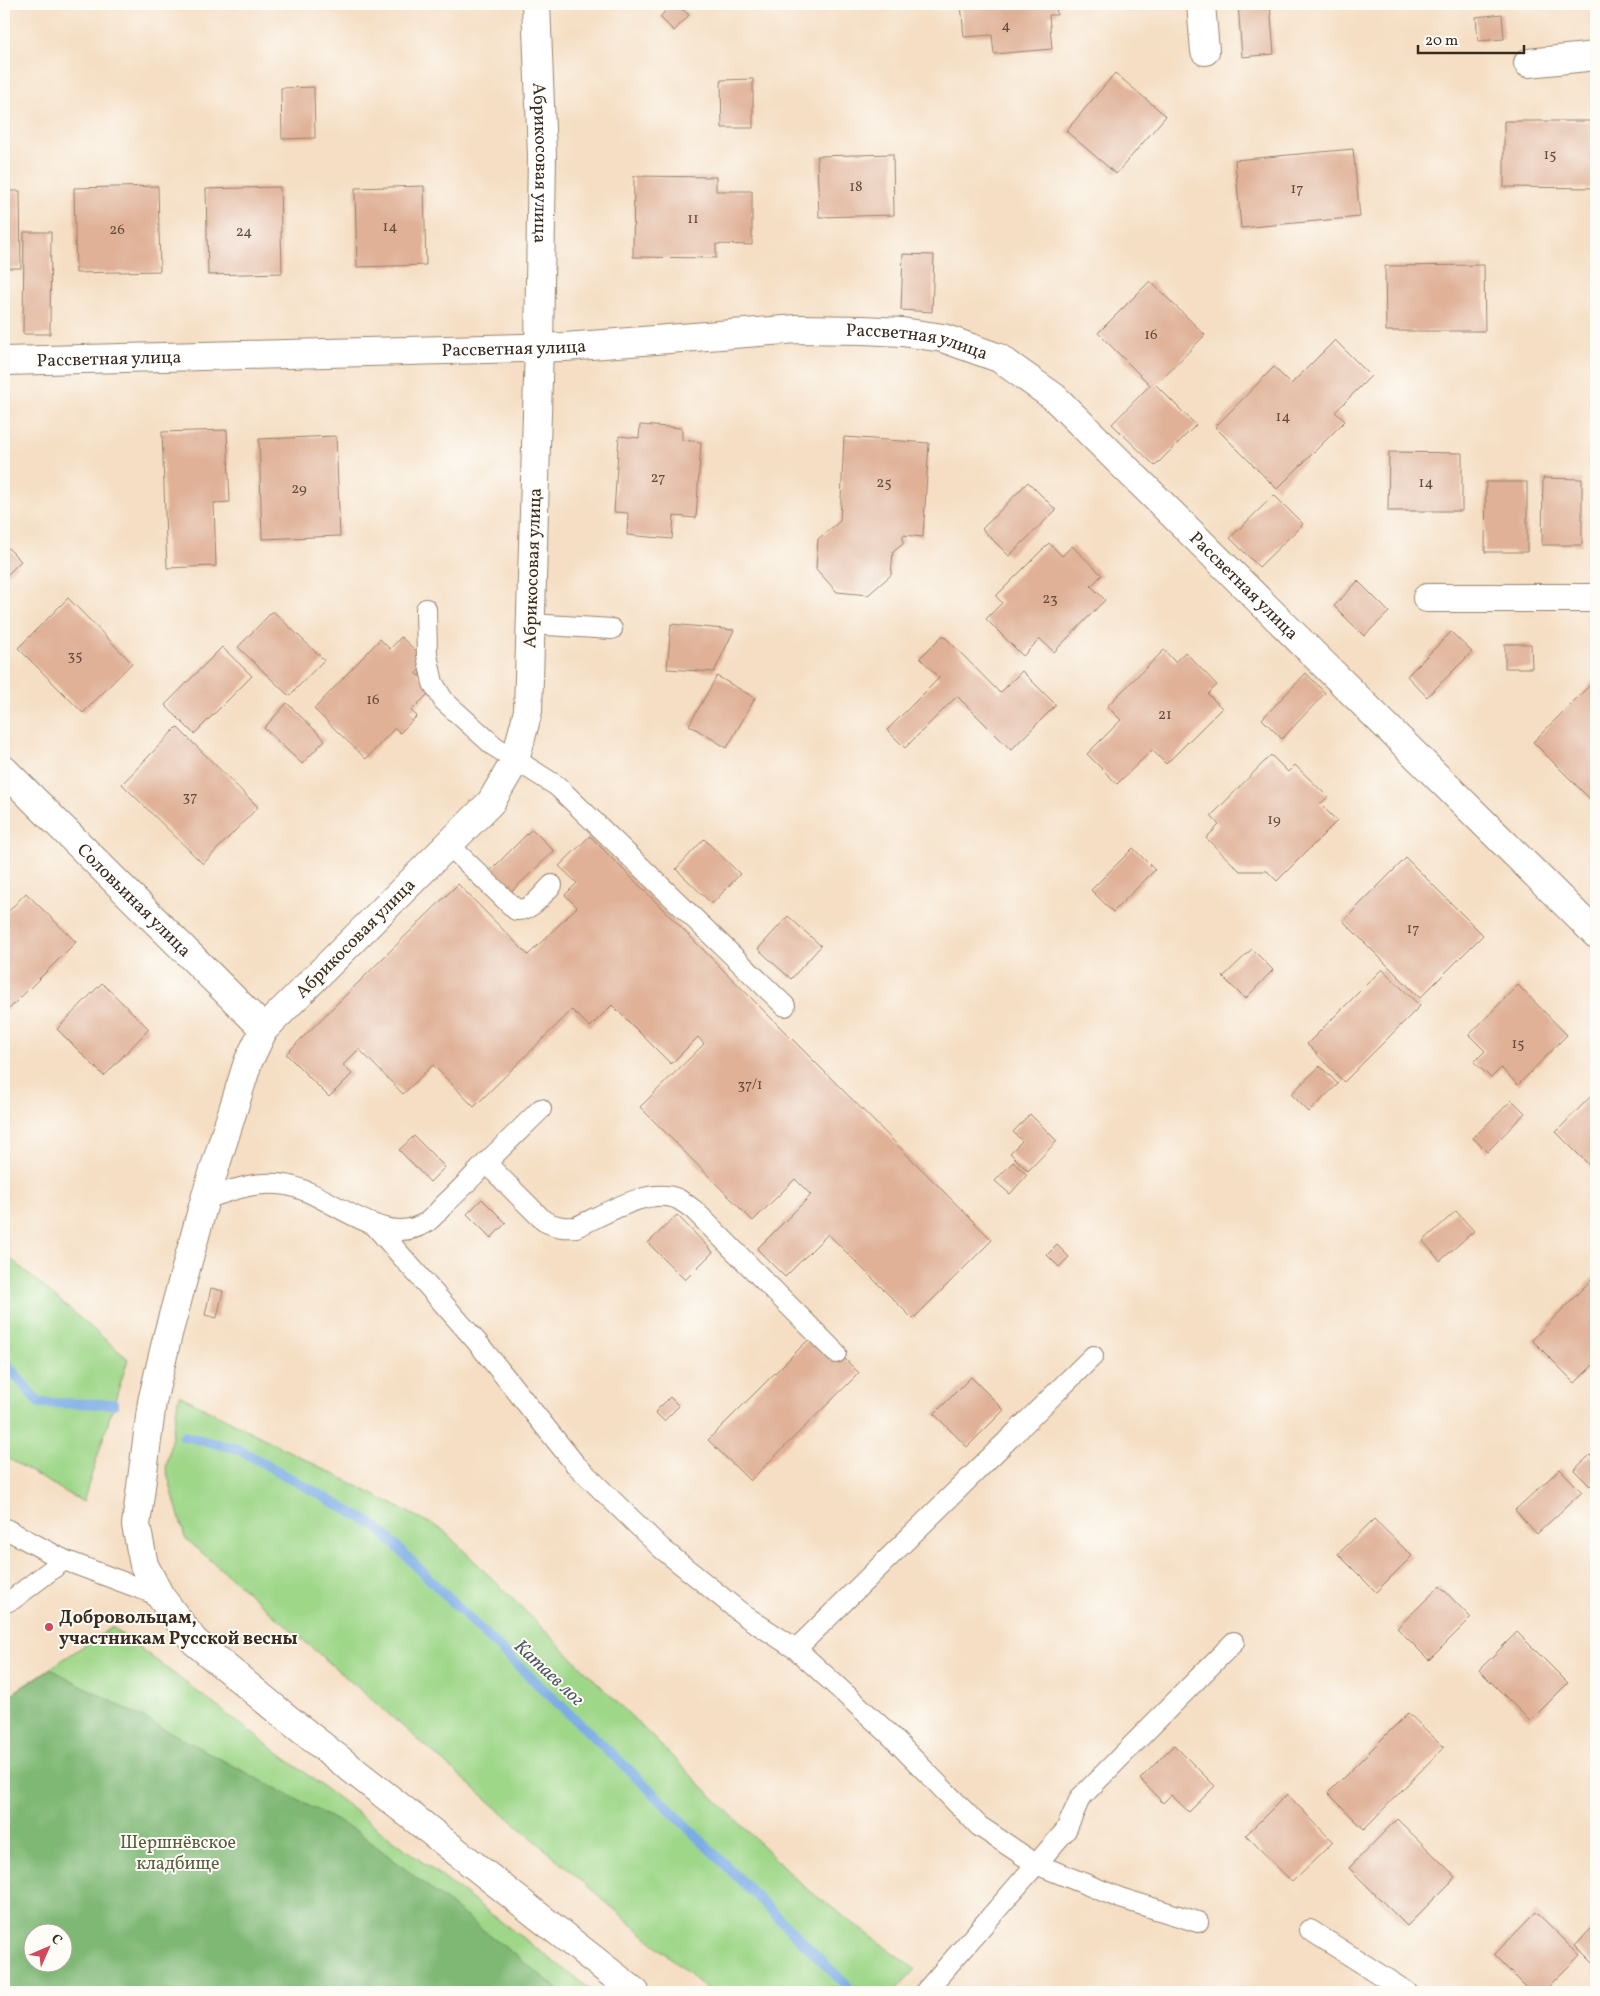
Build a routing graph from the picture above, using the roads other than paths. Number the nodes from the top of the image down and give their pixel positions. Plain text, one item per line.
1 (536, 4) edge
2 (1201, 4) edge
3 (1205, 51) dead end
4 (1596, 56) edge
5 (1528, 63) dead end
6 (539, 348) junction
7 (4, 361) edge
8 (1427, 598) dead end
9 (1596, 598) edge
10 (426, 609) dead end
11 (530, 624) junction
12 (612, 629) dead end
13 (515, 761) junction
14 (4, 770) edge
15 (449, 845) junction
16 (552, 885) dead end
17 (1596, 934) edge
18 (785, 1006) dead end
19 (264, 1029) junction
20 (541, 1108) dead end
21 (486, 1163) junction
22 (205, 1199) junction
23 (374, 1226) junction
24 (836, 1353) dead end
25 (1093, 1356) dead end
26 (4, 1528) edge
27 (64, 1560) junction
28 (160, 1596) junction
29 (4, 1602) edge
30 (1234, 1642) dead end
31 (796, 1650) junction
32 (1036, 1864) junction
33 (1198, 1922) dead end
34 (1310, 1930) dead end
35 (635, 1992) edge
36 (925, 1992) edge
37 (1408, 1992) edge

1 - 6 street, Абрикосовая улица
2 - 3 street
4 - 5 street
6 - 7 street, Рассветная улица
6 - 11 street, Абрикосовая улица
6 - 17 street, Рассветная улица
8 - 9 street
10 - 13 lane
11 - 12 lane
11 - 13 street, Абрикосовая улица
13 - 15 street, Абрикосовая улица
13 - 18 lane
14 - 19 street, Соловьиная улица
15 - 16 lane
15 - 19 street, Абрикосовая улица
19 - 22 street, Абрикосовая улица
20 - 21 lane
21 - 23 lane
21 - 24 lane
22 - 23 lane
22 - 28 street, Абрикосовая улица
23 - 31 lane
25 - 31 lane
26 - 27 lane
27 - 28 lane
27 - 29 lane
28 - 35 street, Абрикосовая улица
30 - 32 lane
31 - 32 lane
32 - 33 lane
32 - 36 lane
34 - 37 lane

